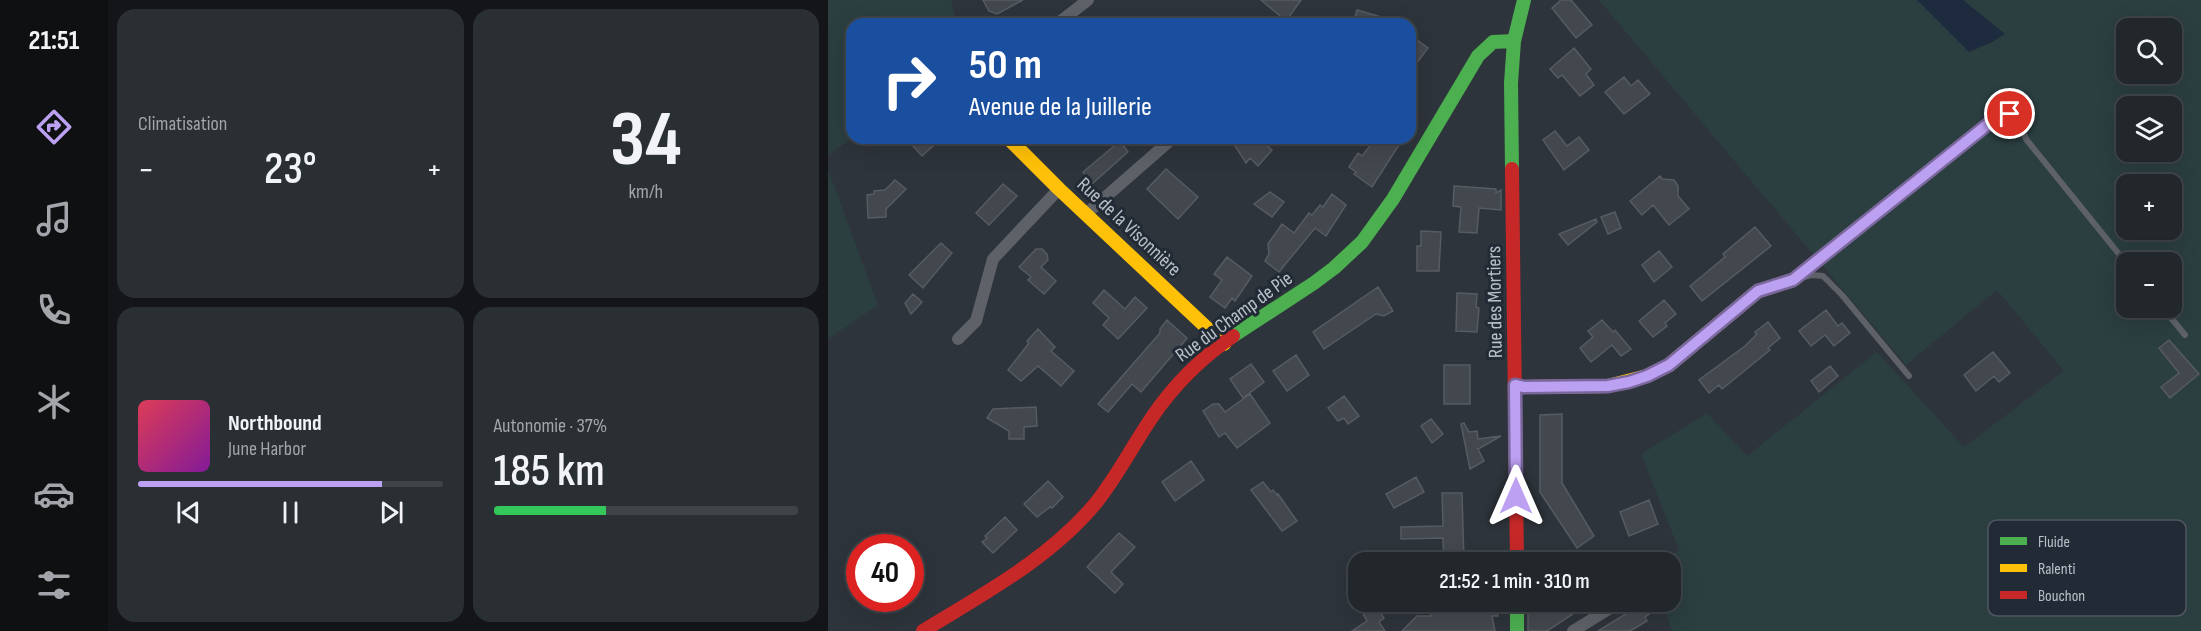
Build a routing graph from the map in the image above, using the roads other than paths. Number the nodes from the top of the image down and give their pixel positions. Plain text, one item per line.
1 (1089, 0) edge
2 (1524, 0) edge
3 (1065, 18) edge
4 (1514, 41) junction
5 (1014, 144) edge
6 (1166, 144) edge
7 (1059, 189) junction
8 (1086, 214) junction
9 (2117, 252) edge
10 (1793, 280) junction
11 (2171, 318) edge
12 (2185, 335) dead end
13 (958, 339) dead end
14 (1224, 344) junction
15 (1910, 376) dead end
16 (1515, 385) junction
17 (1517, 552) edge
18 (1517, 612) edge
19 (1604, 612) edge
20 (923, 631) edge
21 (1517, 631) edge
22 (1573, 631) edge

1 - 3 street
2 - 4 street, Rue des Mortiers
4 - 14 street, Rue du Champ de Pie
4 - 16 street, Rue des Mortiers
5 - 7 street, Rue de la Visonnière
6 - 8 street
7 - 8 street, Rue de la Visonnière
7 - 13 street
8 - 14 street, Rue de la Visonnière
9 - 10 lane
10 - 15 lane
10 - 16 street
11 - 12 lane
14 - 20 street, Rue du Champ de Pie
16 - 17 street, Rue des Mortiers
18 - 21 street
19 - 22 street

